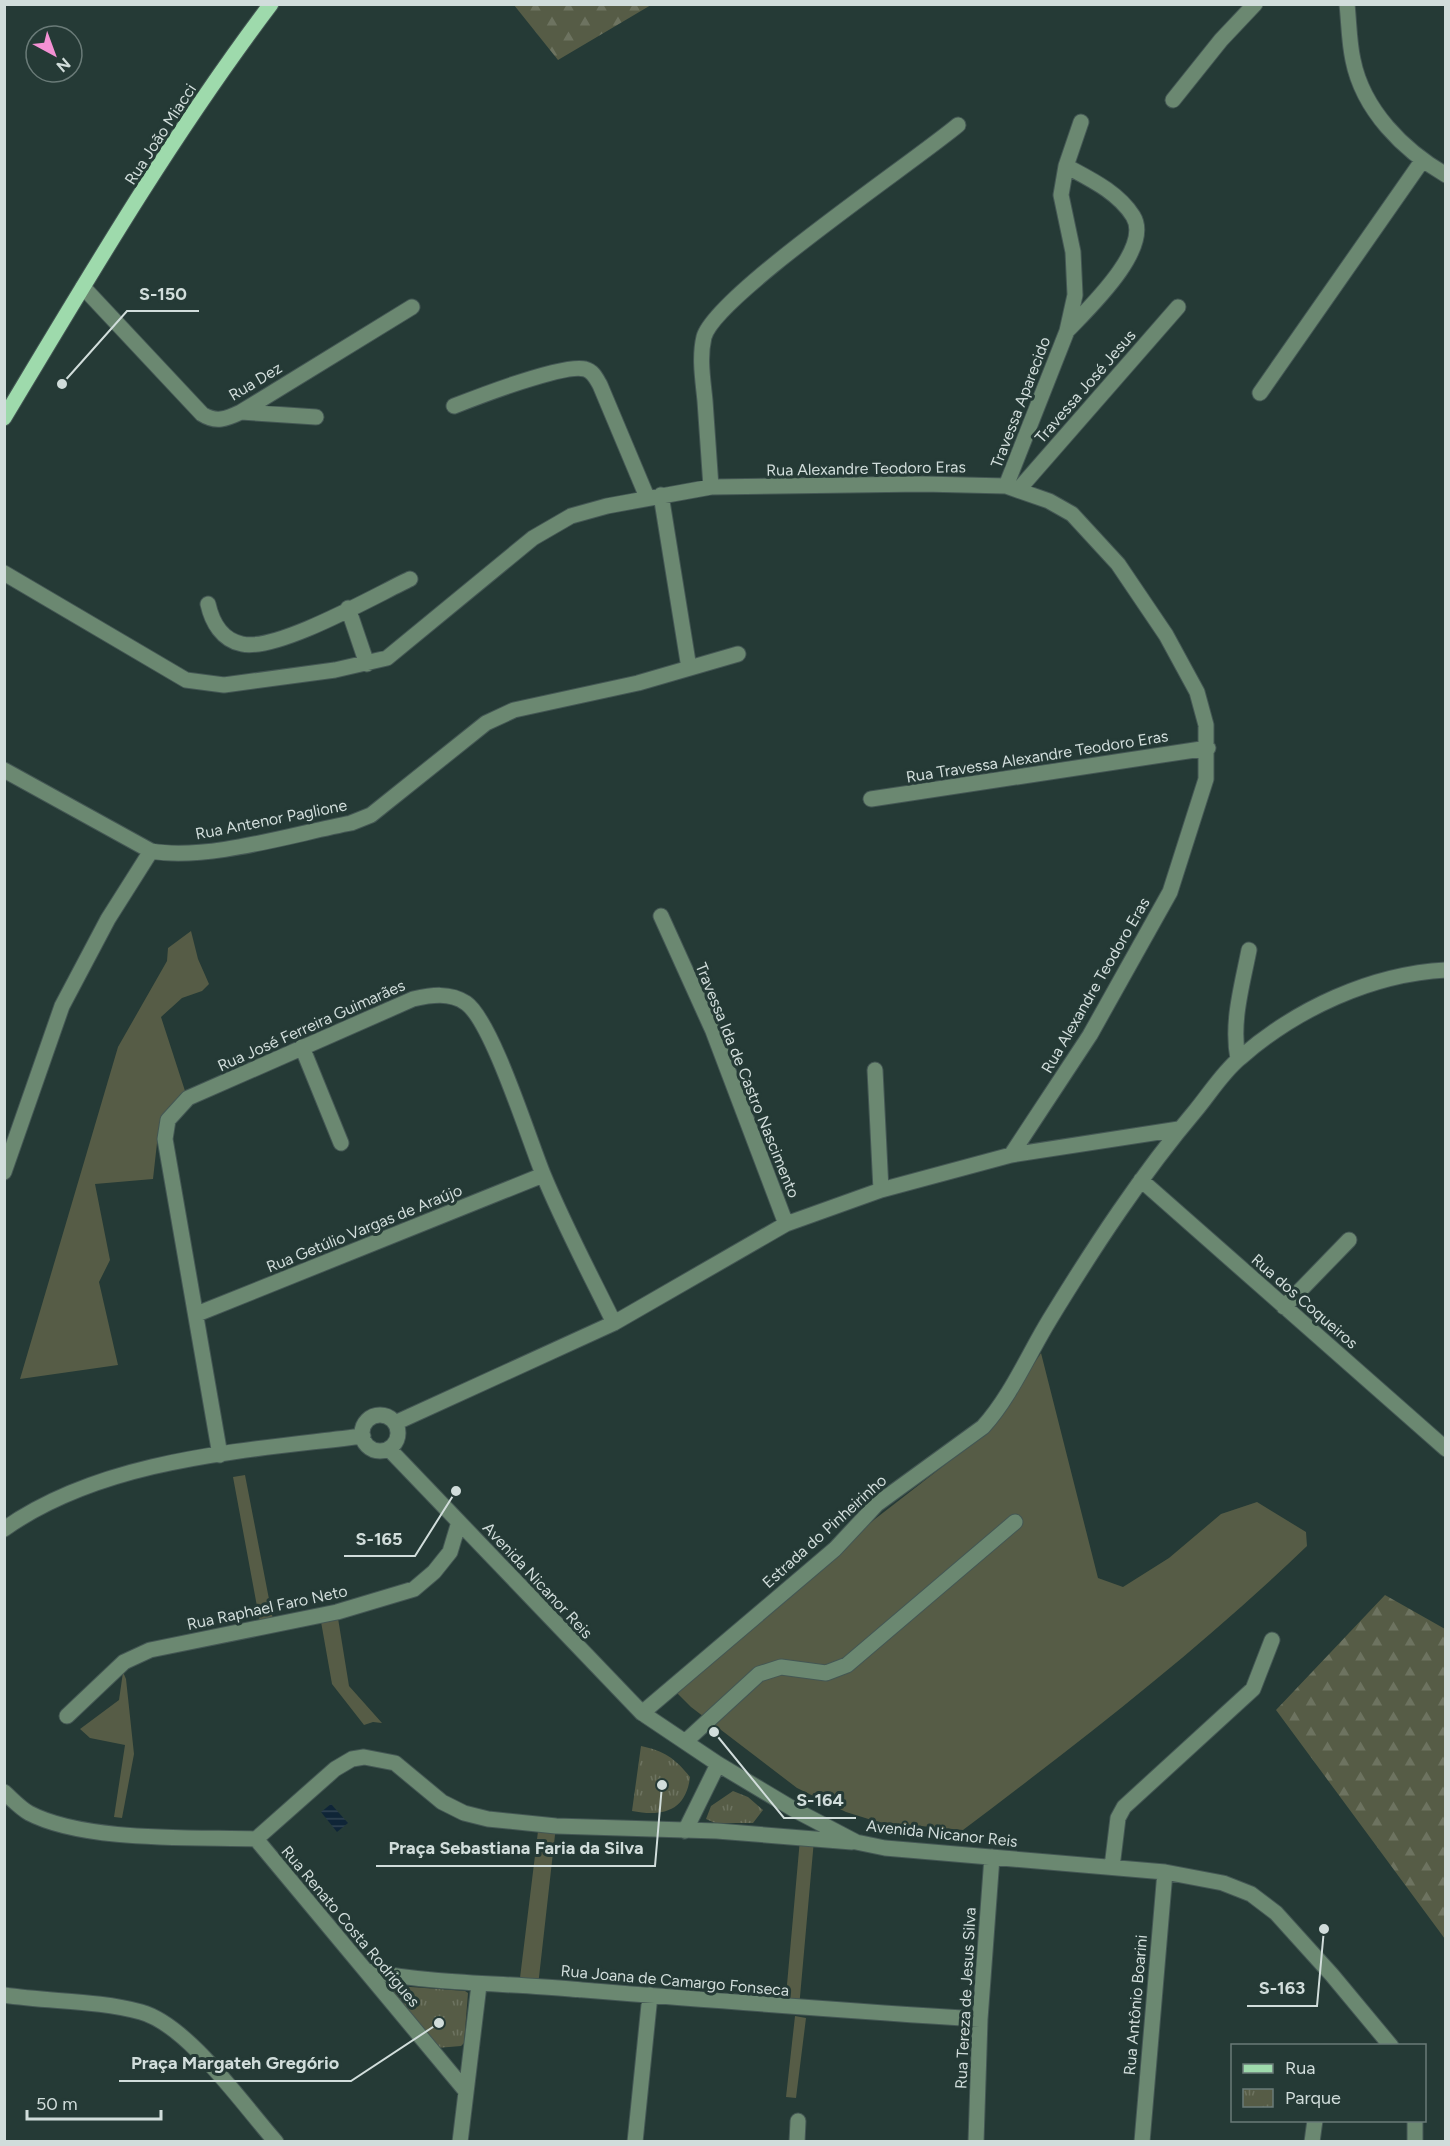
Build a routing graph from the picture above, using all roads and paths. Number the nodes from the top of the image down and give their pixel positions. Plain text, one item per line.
1 (272, 4) edge
2 (1254, 4) edge
3 (1347, 4) edge
4 (1173, 100) dead end
5 (1081, 122) dead end
6 (958, 126) dead end
7 (1422, 161) junction
8 (1066, 166) junction
9 (1446, 176) edge
10 (83, 287) junction
11 (412, 307) dead end
12 (1178, 307) dead end
13 (1067, 331) junction
14 (1260, 393) dead end
15 (454, 406) dead end
16 (241, 412) junction
17 (316, 417) dead end
18 (4, 418) edge
19 (711, 487) junction
20 (1012, 487) junction
21 (654, 496) junction
22 (4, 573) edge
23 (410, 579) dead end
24 (208, 604) dead end
25 (348, 608) junction
26 (738, 654) dead end
27 (367, 664) junction
28 (689, 668) junction
29 (1208, 748) junction
30 (5, 772) edge
31 (871, 799) dead end
32 (151, 851) junction
33 (661, 916) dead end
34 (1249, 950) dead end
35 (1446, 970) edge
36 (303, 1047) junction
37 (1238, 1059) junction
38 (875, 1070) dead end
39 (1179, 1129) junction
40 (341, 1143) dead end
41 (1011, 1155) junction
42 (4, 1172) edge
43 (543, 1175) junction
44 (1141, 1180) junction
45 (882, 1191) junction
46 (786, 1224) junction
47 (1349, 1240) dead end
48 (1284, 1307) junction
49 (197, 1314) junction
50 (614, 1323) junction
51 (395, 1423) junction
52 (363, 1437) junction
53 (389, 1449) junction
54 (1446, 1449) edge
55 (220, 1455) junction
56 (459, 1522) junction
57 (1015, 1522) dead end
58 (4, 1528) edge
59 (1272, 1640) dead end
60 (642, 1713) junction
61 (67, 1716) dead end
62 (686, 1741) junction
63 (718, 1764) junction
64 (4, 1792) edge
65 (685, 1832) junction
66 (256, 1839) junction
67 (856, 1842) junction
68 (992, 1857) junction
69 (1112, 1867) junction
70 (1165, 1872) junction
71 (367, 1971) junction
72 (479, 1985) junction
73 (4, 1995) edge
74 (650, 1995) junction
75 (980, 2019) junction
76 (1389, 2044) edge
77 (465, 2090) junction
78 (798, 2121) dead end
79 (1315, 2122) edge
80 (1415, 2122) edge
81 (276, 2142) edge
82 (460, 2142) edge
83 (635, 2142) edge
84 (797, 2142) edge
85 (976, 2142) edge
86 (1142, 2142) edge
87 (1312, 2142) edge
88 (1415, 2142) edge

1 - 10 main road, Rua João Miacci
2 - 4 street
3 - 7 street
5 - 8 street
6 - 19 street
7 - 9 street
7 - 14 street
8 - 13 street, Travessa Aparecido
8 - 13 street, Travessa Aparecido
10 - 16 street, Rua Dez
10 - 18 main road
11 - 16 street, Rua Dez
12 - 20 street, Travessa José Jesus
13 - 20 street, Travessa Aparecido
15 - 21 street
16 - 17 street
19 - 20 street, Rua Alexandre Teodoro Eras
19 - 21 street, Rua Alexandre Teodoro Eras
20 - 29 street, Rua Alexandre Teodoro Eras
21 - 27 street, Rua Alexandre Teodoro Eras
21 - 28 street
22 - 27 street, Rua Alexandre Teodoro Eras
23 - 25 street
24 - 25 street
25 - 27 street
26 - 28 street, Rua Antenor Paglione
28 - 32 street, Rua Antenor Paglione
29 - 31 street, Rua Travessa Alexandre Teodoro Eras
29 - 41 street, Rua Alexandre Teodoro Eras
30 - 32 street, Rua Antenor Paglione
32 - 42 street
33 - 46 street, Travessa Ida de Castro Nascimento
34 - 37 street
35 - 37 street, Estrada do Pinheirinho
36 - 40 street
36 - 43 street, Rua José Ferreira Guimarães
36 - 49 street, Rua José Ferreira Guimarães
37 - 39 street, Estrada do Pinheirinho
38 - 45 street
39 - 41 street
39 - 44 street, Estrada do Pinheirinho
41 - 45 street
43 - 49 street, Rua Getúlio Vargas de Araújo
43 - 50 street, Rua José Ferreira Guimarães
44 - 48 street, Rua dos Coqueiros
44 - 60 street, Estrada do Pinheirinho
45 - 46 street
46 - 50 street
47 - 48 street
48 - 54 street, Rua dos Coqueiros
49 - 55 street, Rua José Ferreira Guimarães
50 - 51 street
51 - 52 street
51 - 53 street
52 - 53 street
52 - 55 street
53 - 56 street, Avenida Nicanor Reis
55 - 58 street
56 - 60 street, Avenida Nicanor Reis
56 - 61 street, Rua Raphael Faro Neto
57 - 62 street
59 - 69 street
60 - 62 street, Avenida Nicanor Reis
62 - 63 street, Avenida Nicanor Reis
63 - 65 street
63 - 67 street, Avenida Nicanor Reis
64 - 66 street
65 - 66 street
65 - 67 street
66 - 71 street, Rua Renato Costa Rodrigues
67 - 68 street, Avenida Nicanor Reis
68 - 69 street, Avenida Nicanor Reis
68 - 75 street, Rua Tereza de Jesus Silva
69 - 70 street, Avenida Nicanor Reis
70 - 76 street, Avenida Nicanor Reis
70 - 86 street, Rua Antônio Boarini
71 - 72 street, Rua Joana de Camargo Fonseca
71 - 77 street, Rua Renato Costa Rodrigues
72 - 74 street, Rua Joana de Camargo Fonseca
72 - 77 street
73 - 81 street
74 - 75 street, Rua Joana de Camargo Fonseca
74 - 83 street
75 - 85 street, Rua Tereza de Jesus Silva
77 - 82 street
78 - 84 street
79 - 87 street
80 - 88 street

